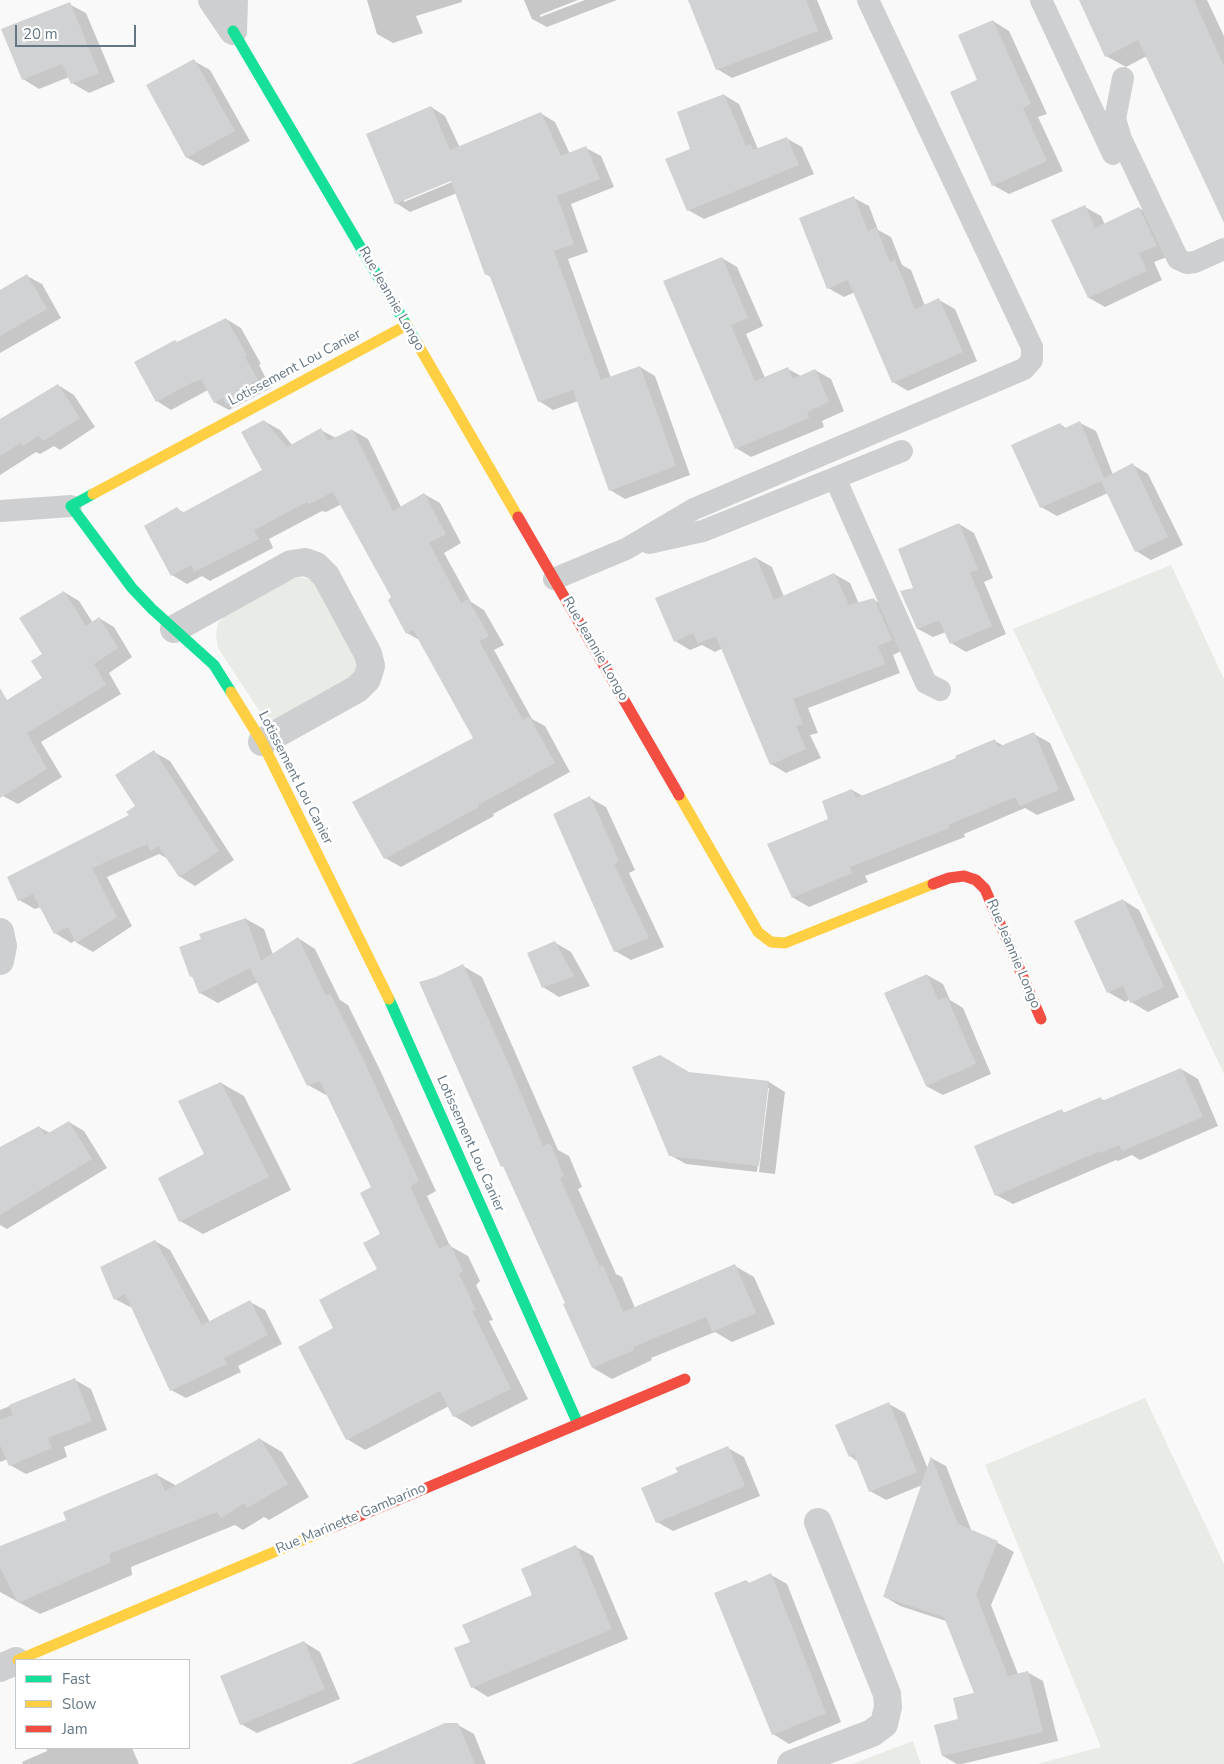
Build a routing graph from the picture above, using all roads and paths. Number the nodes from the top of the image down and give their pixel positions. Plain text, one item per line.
1 (212, 0) edge
2 (234, 0) edge
3 (868, 0) edge
4 (1040, 0) edge
5 (232, 31) junction
6 (1123, 78) dead end
7 (1113, 154) dead end
8 (1224, 249) edge
9 (407, 324) junction
10 (902, 451) dead end
11 (834, 478) junction
12 (71, 506) junction
13 (0, 511) edge
14 (626, 549) junction
15 (554, 579) junction
16 (174, 629) junction
17 (929, 690) dead end
18 (262, 742) junction
19 (0, 932) edge
20 (0, 961) edge
21 (1042, 1019) dead end
22 (685, 1379) dead end
23 (578, 1424) junction
24 (818, 1522) dead end
25 (22, 1659) edge
26 (15, 1662) edge
27 (0, 1668) edge
28 (791, 1764) edge

1 - 5 street, Rue Jeannie Longo
2 - 5 street
3 - 14 lane
4 - 7 lane
5 - 9 street, Rue Jeannie Longo
6 - 8 lane
9 - 12 street, Lotissement Lou Canier
9 - 15 street, Rue Jeannie Longo
10 - 11 lane
11 - 14 lane
11 - 17 lane
12 - 13 lane
12 - 16 street, Lotissement Lou Canier
14 - 15 lane
15 - 21 street, Rue Jeannie Longo
16 - 18 street, Lotissement Lou Canier
16 - 18 street
18 - 23 street, Lotissement Lou Canier
19 - 20 street
22 - 23 street, Rue Marinette Gambarino
23 - 25 street, Rue Marinette Gambarino
24 - 28 street
26 - 27 street, Rue Marinette Gambarino

